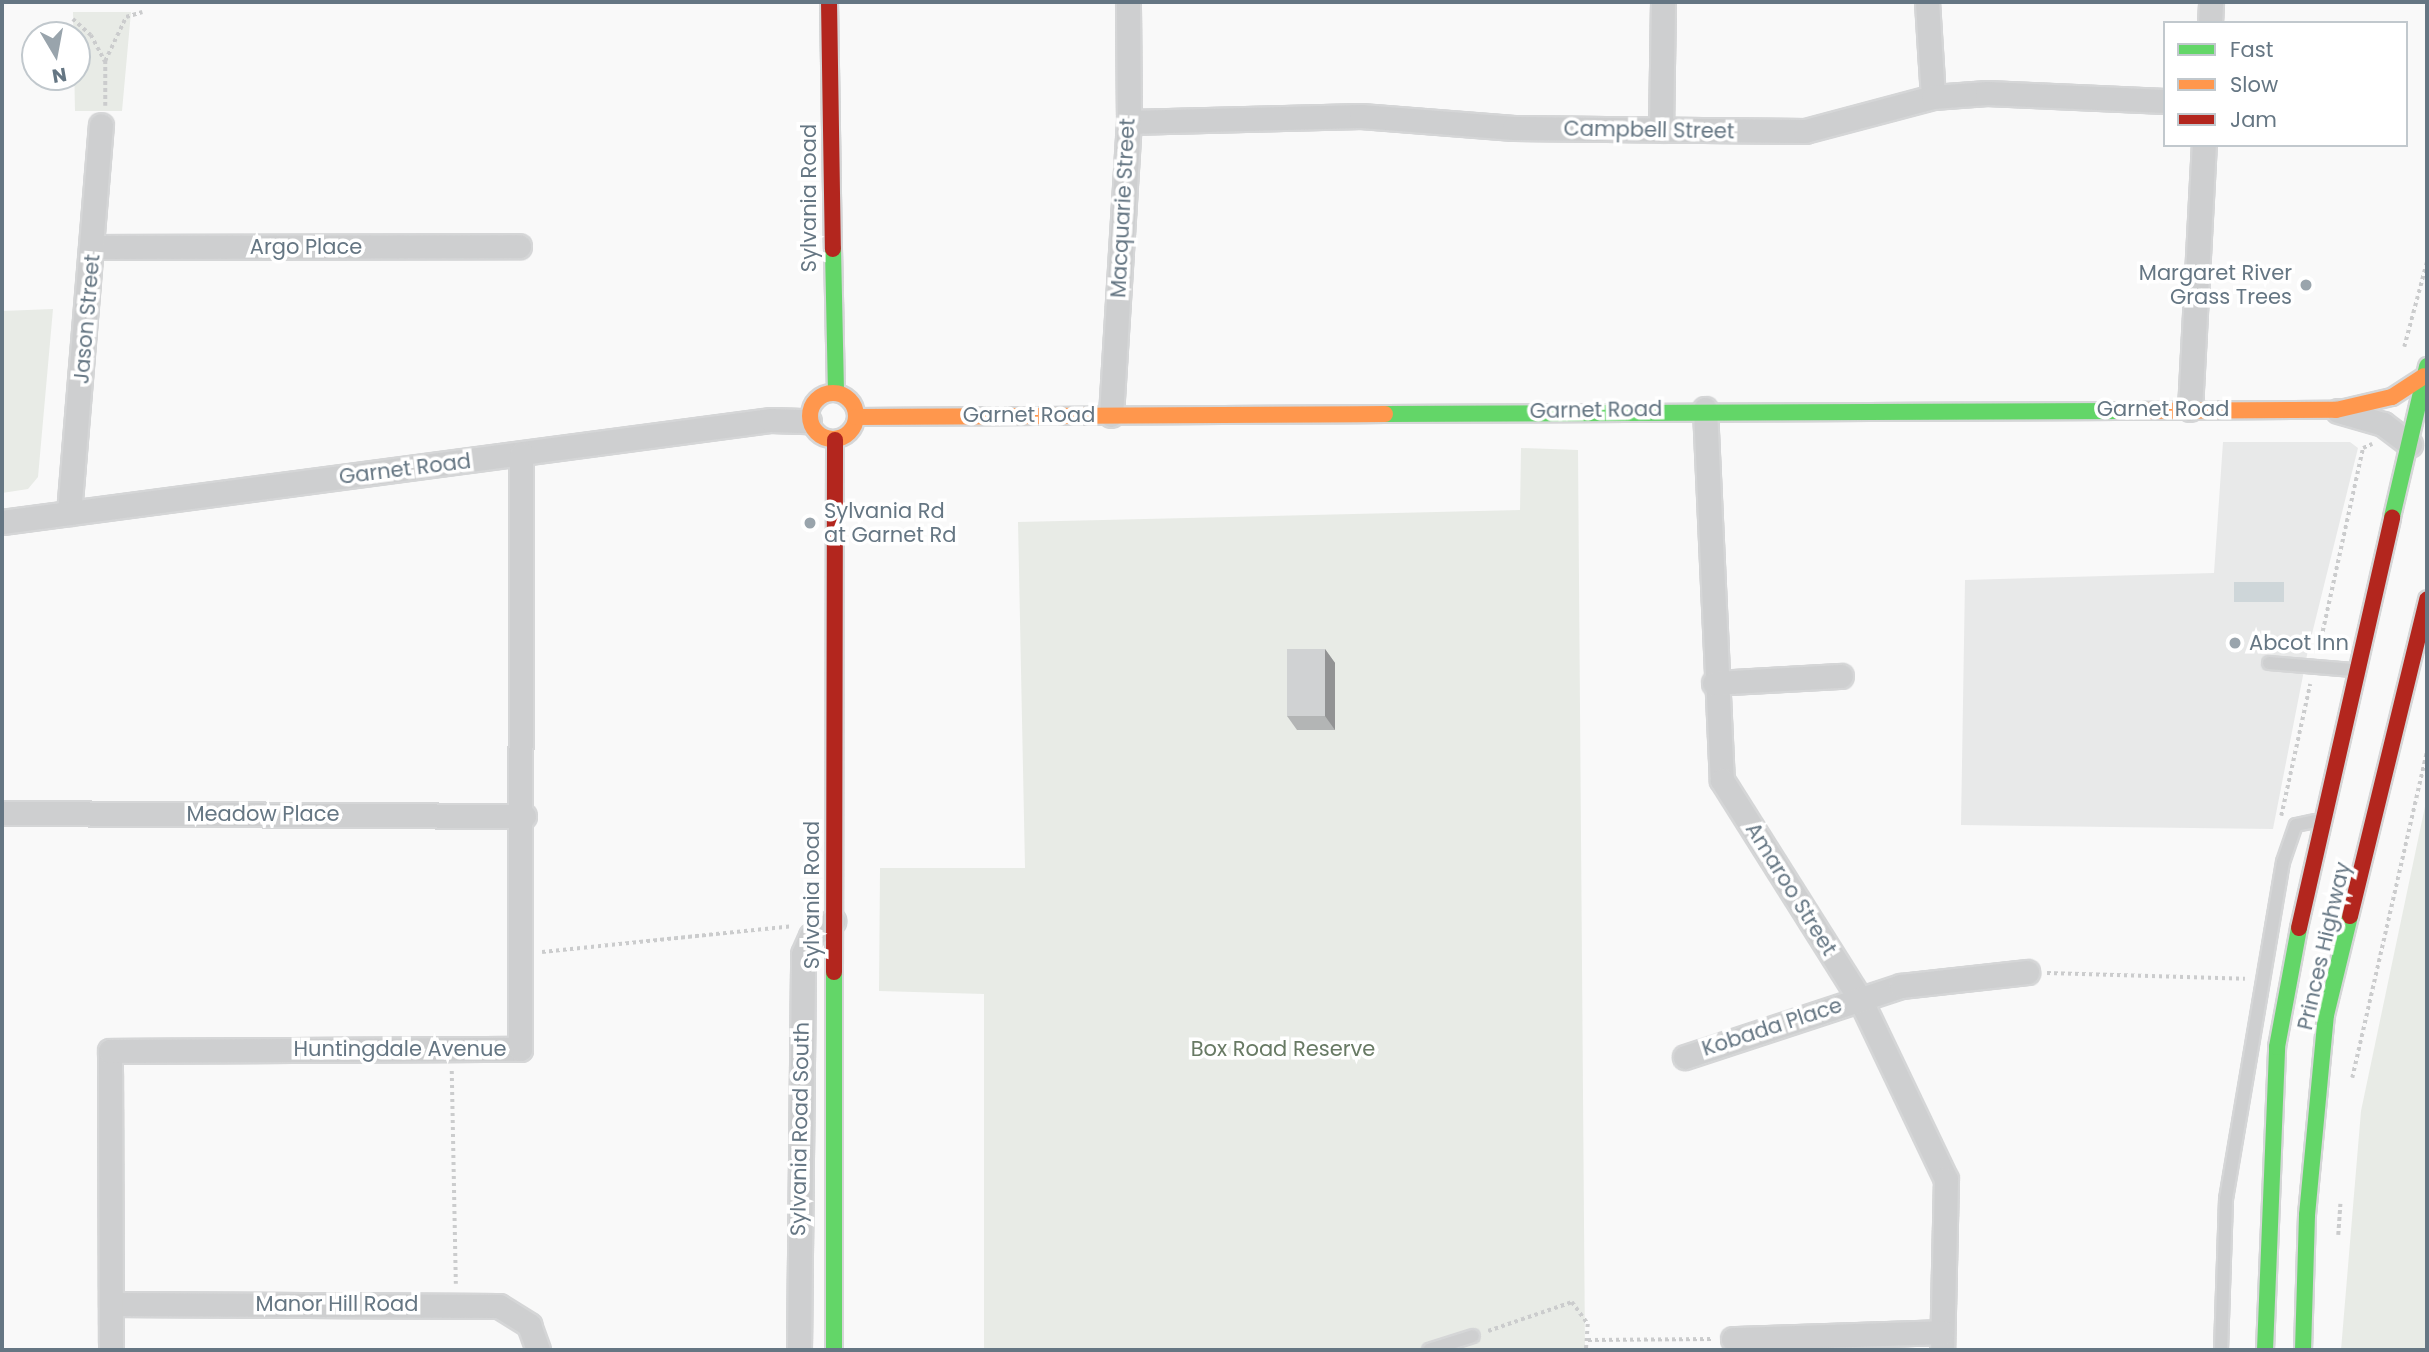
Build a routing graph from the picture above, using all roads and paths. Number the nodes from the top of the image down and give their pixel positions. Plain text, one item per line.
1 (829, 2) edge
2 (1128, 2) edge
3 (1663, 2) edge
4 (1927, 2) edge
5 (2211, 2) edge
6 (142, 12) dead end
7 (74, 19) dead end
8 (2210, 21) edge
9 (105, 61) junction
10 (1933, 97) junction
11 (2163, 101) edge
12 (1129, 122) junction
13 (101, 125) joint
14 (1661, 130) junction
15 (2204, 147) edge
16 (519, 246) dead end
17 (93, 247) junction
18 (2427, 261) edge
19 (2402, 355) dead end
20 (2426, 371) edge
21 (836, 393) junction
22 (1704, 409) junction
23 (2190, 409) junction
24 (2336, 410) junction
25 (1111, 415) junction
26 (856, 417) junction
27 (2422, 420) edge
28 (809, 421) junction
29 (835, 440) junction
30 (2369, 444) dead end
31 (2410, 444) junction
32 (521, 454) junction
33 (69, 513) junction
34 (2, 522) edge
35 (2427, 599) edge
36 (2269, 663) dead end
37 (2314, 667) junction
38 (2360, 670) junction
39 (1841, 676) dead end
40 (1714, 684) junction
41 (2423, 707) dead end
42 (2393, 743) junction
43 (2427, 750) edge
44 (2, 813) edge
45 (524, 816) junction
46 (2322, 820) junction
47 (2280, 822) dead end
48 (832, 921) junction
49 (520, 955) junction
50 (2027, 972) joint
51 (2263, 979) junction
52 (1860, 999) junction
53 (452, 1048) junction
54 (1685, 1057) dead end
55 (2350, 1086) dead end
56 (2254, 1144) junction
57 (2341, 1195) dead end
58 (2338, 1250) dead end
59 (111, 1304) junction
60 (456, 1304) junction
61 (1473, 1336) joint
62 (1732, 1339) joint
63 (1587, 1340) junction
64 (1942, 1341) edge
65 (111, 1350) edge
66 (538, 1350) edge
67 (799, 1350) edge
68 (834, 1350) edge
69 (1429, 1350) edge
70 (1586, 1350) edge
71 (2221, 1350) edge
72 (2265, 1350) edge
73 (2303, 1350) edge

1 - 21 main road, Sylvania Road
2 - 12 street, Macquarie Street
3 - 14 street
4 - 10 street
5 - 8 street
6 - 9 path
7 - 9 path
9 - 13 path
10 - 11 street, Campbell Street
10 - 14 street, Campbell Street
12 - 14 street, Campbell Street
12 - 25 street, Macquarie Street
13 - 17 street, Jason Street
15 - 23 street
16 - 17 street, Argo Place
17 - 33 street, Jason Street
18 - 19 path
20 - 24 main road, Garnet Road
20 - 27 main road, Princes Highway
21 - 26 main road
21 - 28 main road
22 - 23 main road, Garnet Road
22 - 25 main road, Garnet Road
22 - 40 street, Amaroo Street
23 - 24 main road, Garnet Road
24 - 31 street, Garnet Road
25 - 26 main road, Garnet Road
26 - 29 main road
27 - 31 main road, Princes Highway
28 - 29 main road
28 - 32 street, Garnet Road
29 - 48 main road, Sylvania Road
30 - 37 path
31 - 38 main road, Princes Highway
32 - 33 street, Garnet Road
32 - 45 street, Huntingdale Avenue
33 - 34 street, Garnet Road
35 - 42 main road, Princes Highway
36 - 37 lane
37 - 38 lane
37 - 47 path
38 - 46 main road, Princes Highway
39 - 40 street
40 - 52 street, Amaroo Street
41 - 42 main road
42 - 73 main road, Princes Highway
43 - 55 path
44 - 45 street, Meadow Place
45 - 49 street, Huntingdale Avenue
46 - 51 lane, Princes Highway
46 - 56 main road, Princes Highway
48 - 49 path
48 - 67 street, Sylvania Road South
48 - 68 main road, Sylvania Road
49 - 53 street, Huntingdale Avenue
50 - 51 path
50 - 52 street, Kobada Place
51 - 56 lane, Princes Highway
52 - 54 street, Kobada Place
52 - 64 street, Amaroo Street
53 - 59 street, Huntingdale Avenue
53 - 60 path
56 - 71 lane
56 - 72 main road, Princes Highway
57 - 58 path
59 - 60 street, Manor Hill Road
59 - 65 street, Huntingdale Avenue
60 - 66 street, Manor Hill Road
61 - 63 path
61 - 69 lane
62 - 63 path
62 - 64 street
63 - 70 path

